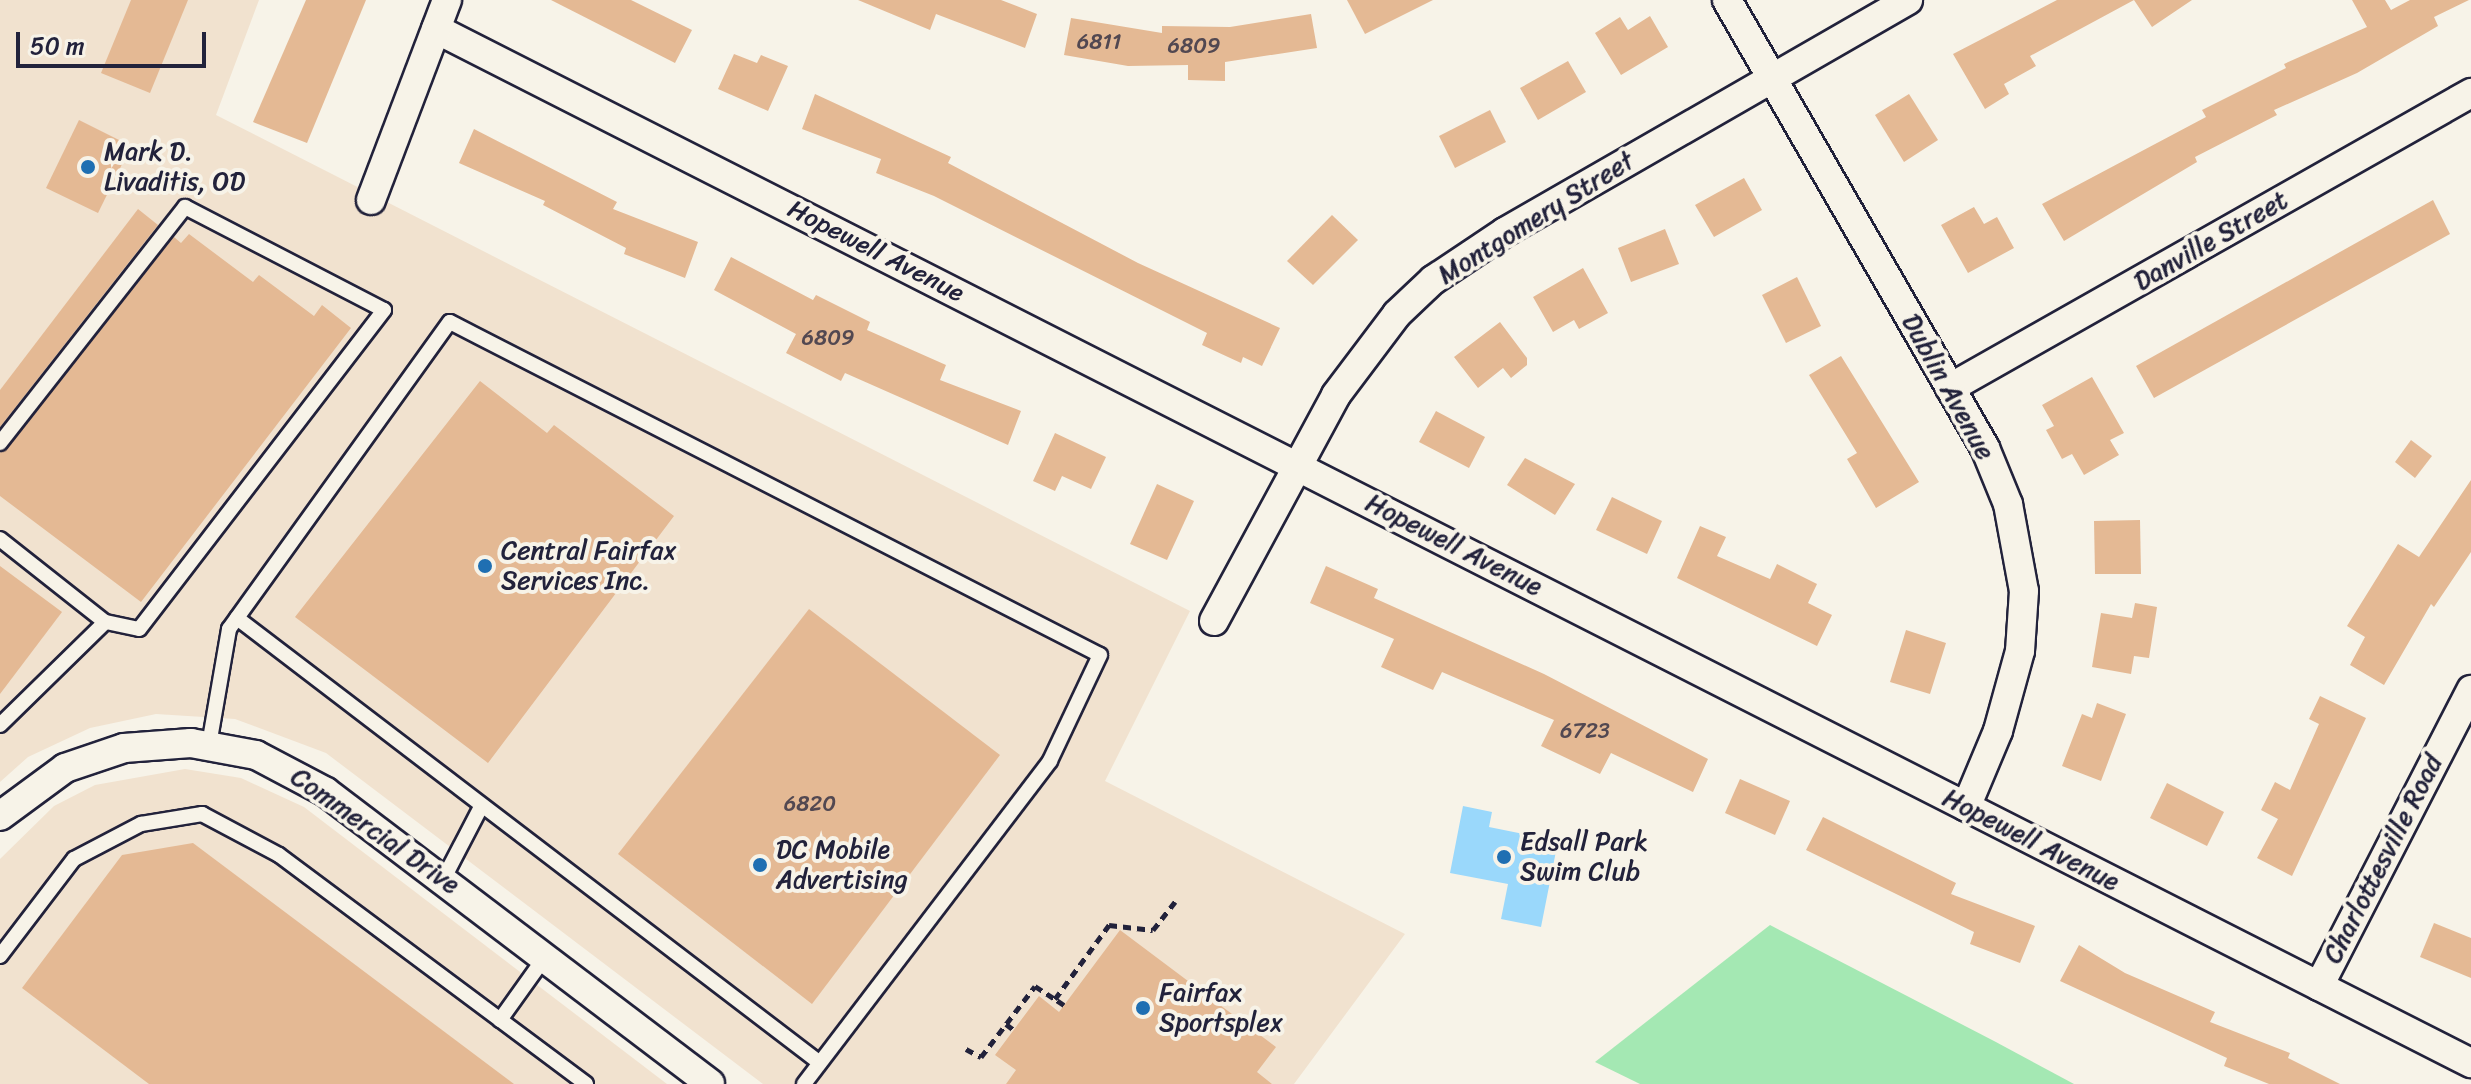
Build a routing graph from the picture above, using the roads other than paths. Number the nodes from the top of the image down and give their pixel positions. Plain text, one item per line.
1 (447, 0) edge
2 (1727, 0) edge
3 (1908, 0) edge
4 (436, 29) junction
5 (1772, 78) junction
6 (2467, 104) edge
7 (371, 200) dead end
8 (1950, 388) junction
9 (0, 443) edge
10 (1297, 465) junction
11 (0, 539) edge
12 (237, 618) junction
13 (1214, 621) dead end
14 (105, 622) junction
15 (2471, 690) edge
16 (0, 725) edge
17 (209, 745) junction
18 (481, 807) junction
19 (1966, 807) junction
20 (3, 808) edge
21 (444, 878) junction
22 (0, 956) edge
23 (546, 956) junction
24 (2319, 986) junction
25 (500, 1020) junction
26 (820, 1063) junction
27 (2471, 1063) edge
28 (586, 1084) edge
29 (710, 1084) edge
30 (804, 1084) edge

1 - 4 street
2 - 5 street, Dublin Avenue
3 - 5 street, Montgomery Street
4 - 7 street
4 - 10 street, Hopewell Avenue
5 - 8 street, Dublin Avenue
5 - 10 street, Montgomery Street
6 - 8 street, Danville Street
8 - 19 street, Dublin Avenue
9 - 14 lane
10 - 13 street, Montgomery Street
10 - 19 street, Hopewell Avenue
11 - 14 lane
12 - 17 lane
12 - 18 lane
12 - 26 lane
14 - 16 lane
15 - 24 street, Charlottesville Road
17 - 20 street, Commercial Drive
17 - 21 street, Commercial Drive
18 - 21 lane
18 - 26 lane
19 - 24 street, Hopewell Avenue
21 - 23 street, Commercial Drive
22 - 25 lane
23 - 25 lane
23 - 29 street, Commercial Drive
24 - 27 street, Hopewell Avenue
25 - 28 lane
26 - 30 lane

